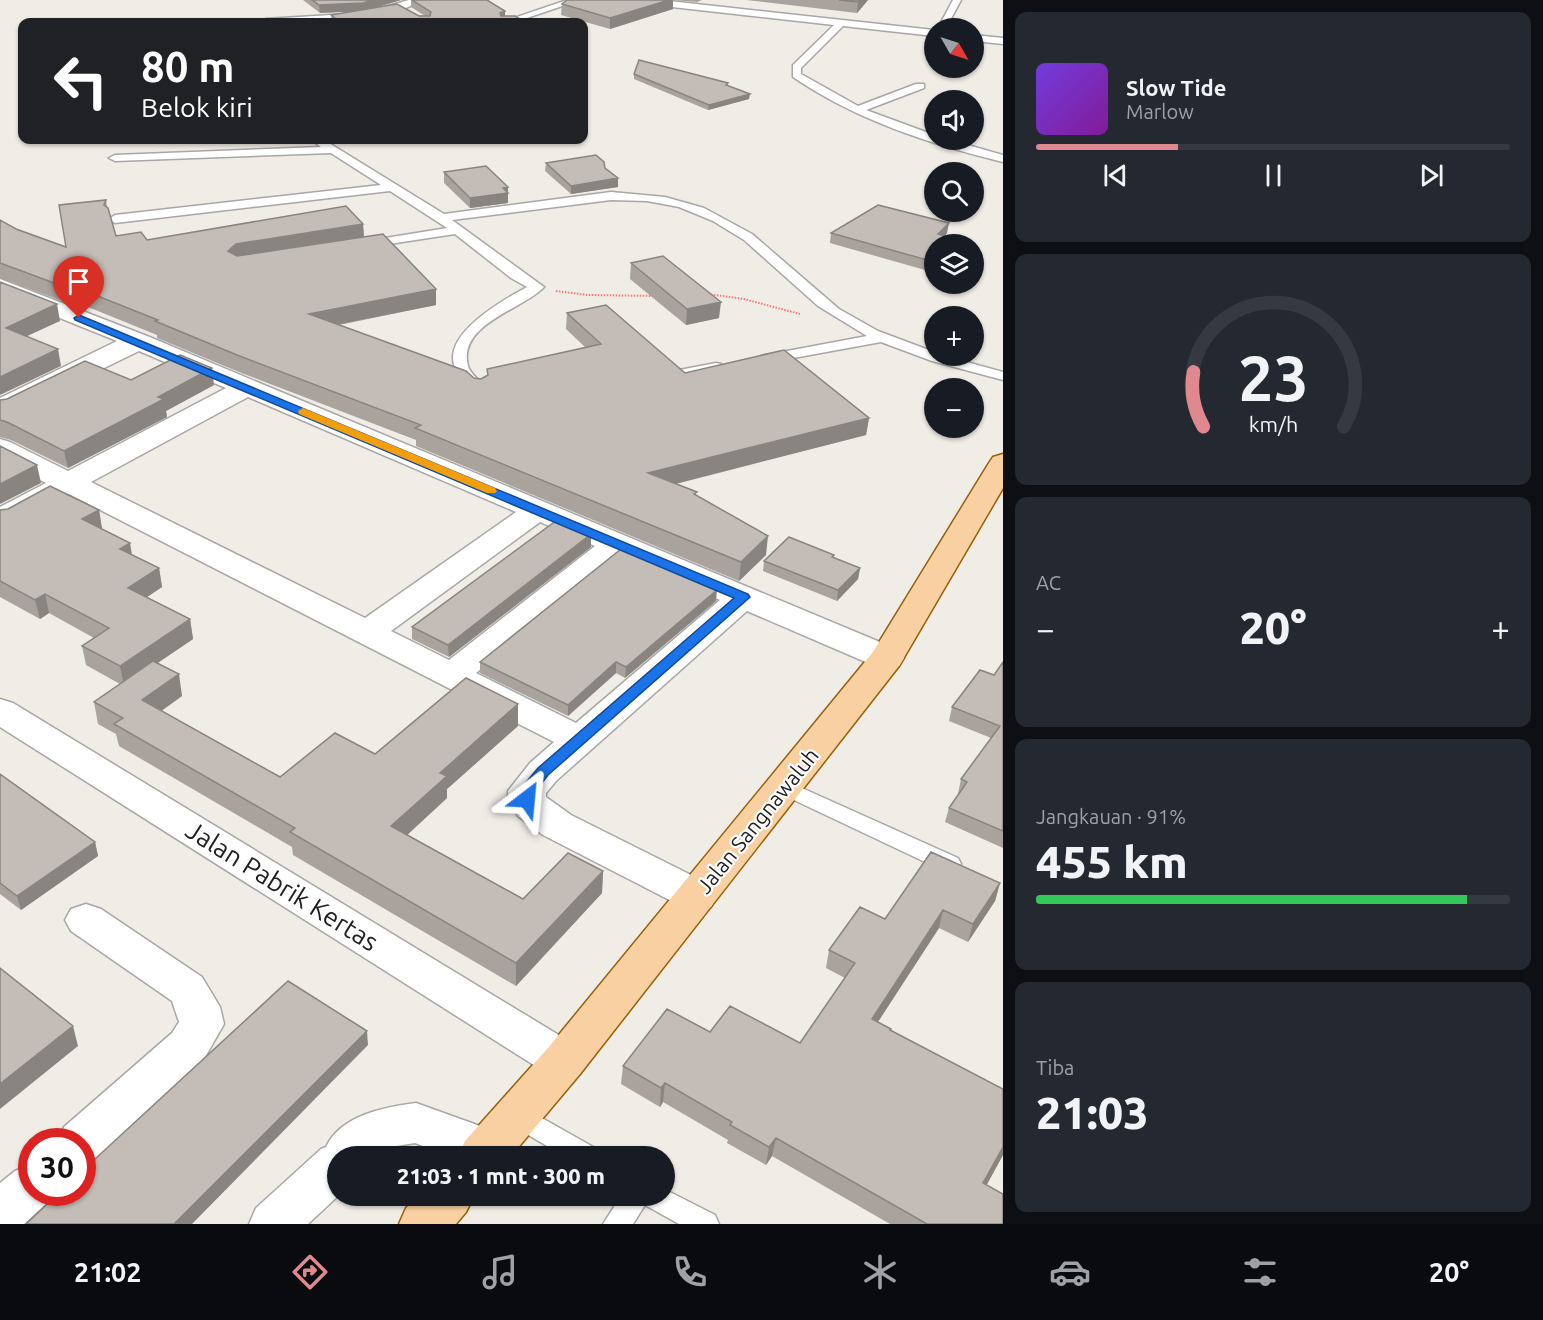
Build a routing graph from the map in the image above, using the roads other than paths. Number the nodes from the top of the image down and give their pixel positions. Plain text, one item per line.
1 (416, 0) edge
2 (576, 0) edge
3 (636, 0) edge
4 (957, 0) edge
5 (327, 18) edge
6 (520, 18) edge
7 (947, 18) edge
8 (841, 23) junction
9 (924, 32) edge
10 (984, 39) edge
11 (1003, 41) edge
12 (920, 86) dead end
13 (857, 110) junction
14 (924, 134) edge
15 (324, 144) edge
16 (334, 150) junction
17 (973, 150) edge
18 (115, 158) dead end
19 (1003, 159) edge
20 (392, 187) junction
21 (442, 218) junction
22 (115, 219) dead end
23 (457, 230) junction
24 (353, 247) edge
25 (0, 286) edge
26 (881, 338) junction
27 (138, 341) junction
28 (679, 374) edge
29 (1003, 376) edge
30 (247, 387) junction
31 (480, 390) edge
32 (0, 408) edge
33 (0, 448) edge
34 (1003, 463) edge
35 (68, 482) junction
36 (538, 510) junction
37 (0, 519) edge
38 (617, 544) junction
39 (743, 597) junction
40 (367, 633) junction
41 (887, 658) junction
42 (452, 675) junction
43 (0, 711) edge
44 (580, 740) junction
45 (784, 787) junction
46 (972, 874) edge
47 (698, 896) junction
48 (86, 920) dead end
49 (564, 1061) junction
50 (517, 1115) junction
51 (96, 1129) edge
52 (357, 1146) edge
53 (469, 1146) edge
54 (491, 1146) edge
55 (569, 1146) edge
56 (327, 1174) edge
57 (18, 1198) edge
58 (440, 1206) edge
59 (629, 1206) edge
60 (672, 1206) edge
61 (0, 1214) edge
62 (274, 1224) edge
63 (424, 1224) edge
64 (617, 1224) edge
65 (705, 1224) edge

1 - 5 lane
2 - 6 lane
3 - 8 lane
4 - 7 lane
8 - 9 lane
8 - 13 lane
10 - 11 lane
12 - 13 lane
13 - 14 lane
15 - 16 lane
16 - 18 lane
16 - 20 lane
17 - 19 lane
20 - 21 lane
20 - 22 lane
21 - 23 lane
21 - 26 lane
23 - 24 lane
23 - 31 lane
25 - 27 street
26 - 28 lane
26 - 29 lane
27 - 30 street
27 - 32 street
30 - 35 street
30 - 36 street
33 - 35 street
34 - 41 main road, Jalan Sangnawaluh
35 - 37 street
35 - 40 street
36 - 38 street
36 - 40 street
38 - 39 street
38 - 42 street
39 - 41 street
39 - 44 street
40 - 42 street
41 - 45 main road, Jalan Sangnawaluh
42 - 44 street
43 - 49 street, Jalan Pabrik Kertas
44 - 47 street
45 - 46 lane
45 - 47 main road, Jalan Sangnawaluh
47 - 49 main road, Jalan Sangnawaluh
48 - 51 street
49 - 50 main road, Jalan Sangnawaluh
50 - 54 main road, Jalan Sangnawaluh
50 - 55 lane
52 - 53 street
56 - 62 street
57 - 61 street
58 - 63 main road
59 - 64 lane
60 - 65 lane

